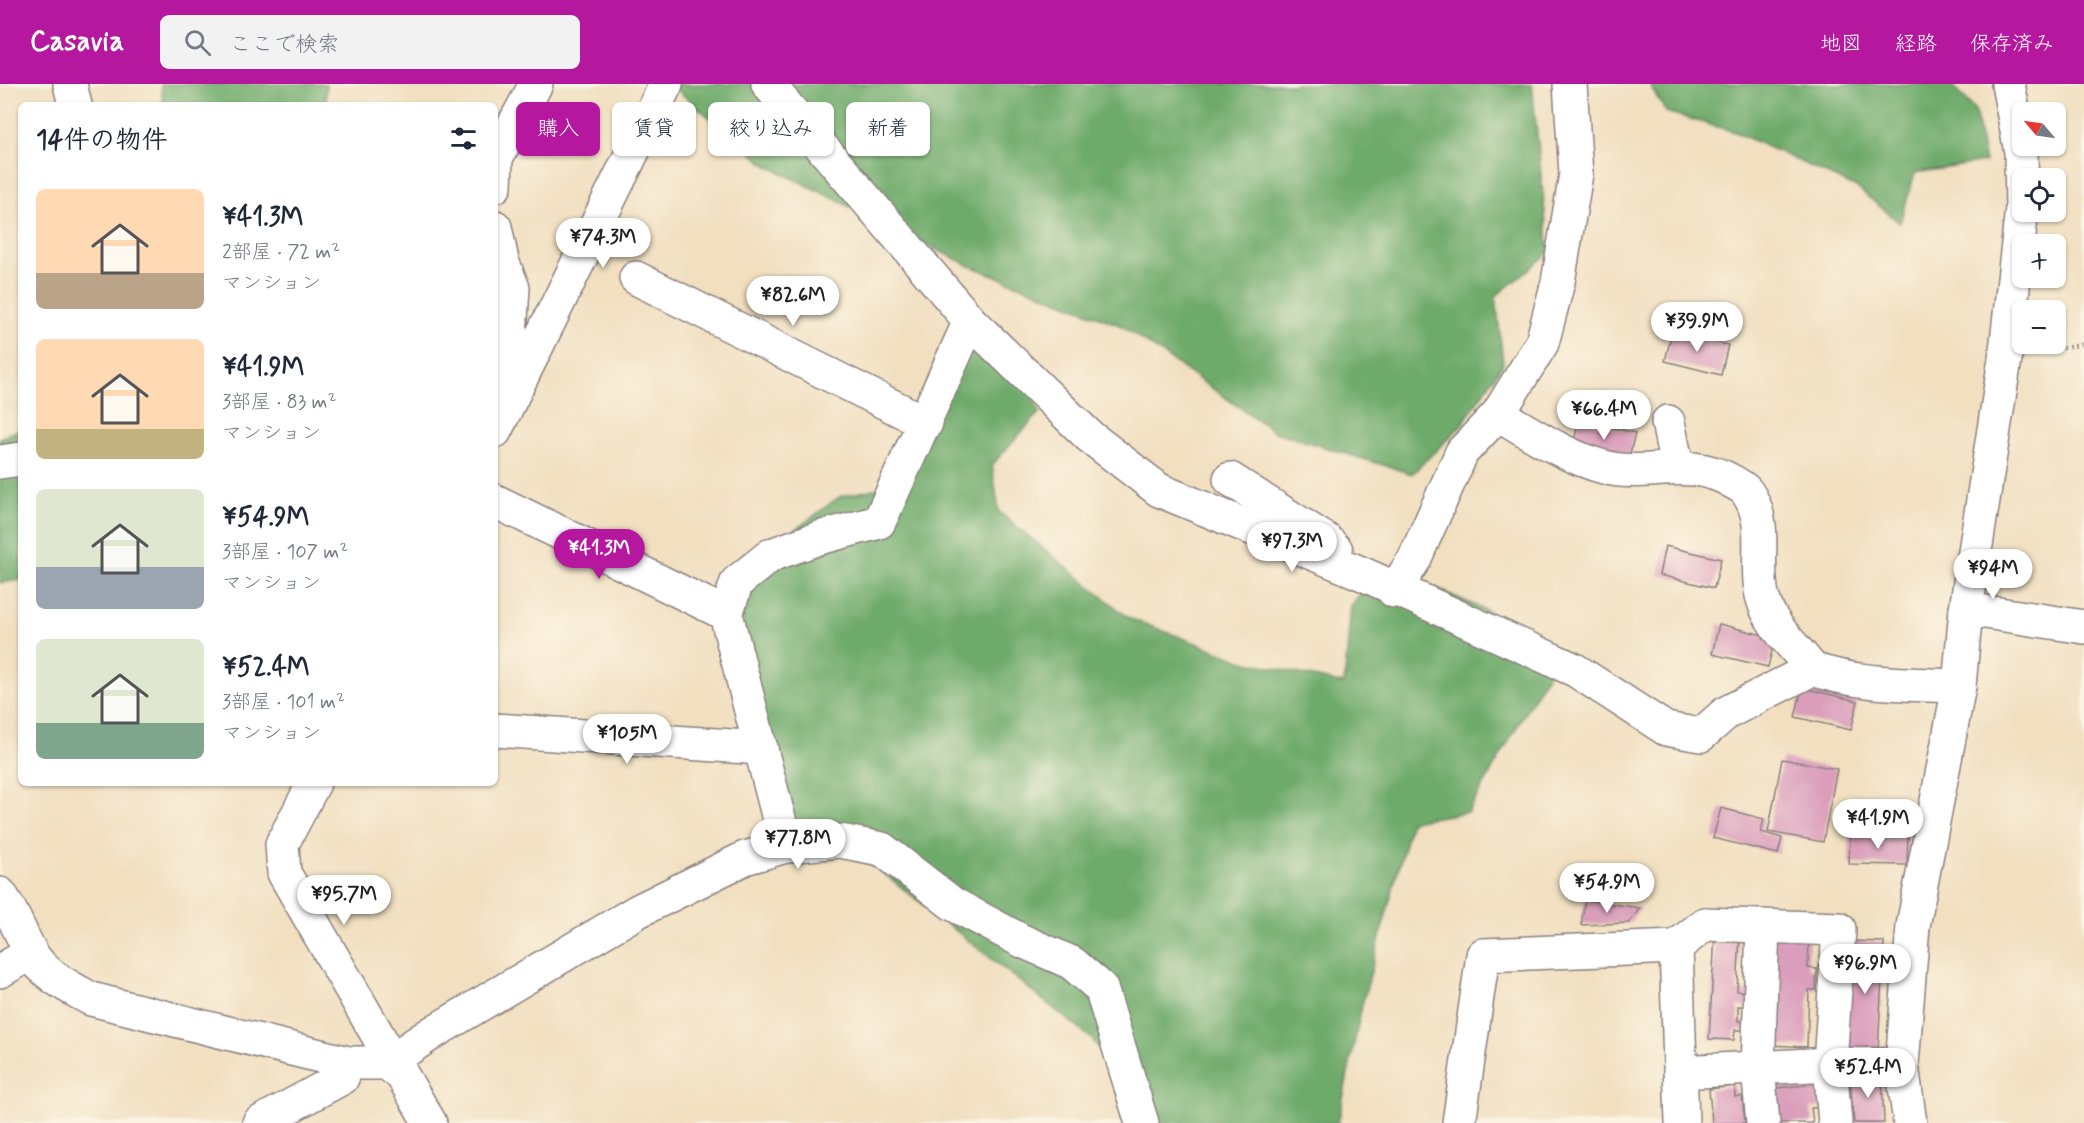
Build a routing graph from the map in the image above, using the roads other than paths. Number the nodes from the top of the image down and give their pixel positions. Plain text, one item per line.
1 (70, 84) edge
2 (536, 84) edge
3 (666, 84) edge
4 (768, 84) edge
5 (1570, 84) edge
6 (2008, 84) edge
7 (74, 102) edge
8 (498, 154) edge
9 (498, 242) edge
10 (636, 278) dead end
11 (970, 321) junction
12 (1498, 414) junction
13 (500, 421) edge
14 (1668, 422) dead end
15 (926, 423) junction
16 (18, 459) edge
17 (0, 462) edge
18 (1677, 467) junction
19 (1230, 479) dead end
20 (498, 502) edge
21 (1363, 574) junction
22 (1394, 591) junction
23 (1966, 609) junction
24 (726, 614) junction
25 (2084, 627) edge
26 (1812, 669) junction
27 (1959, 686) junction
28 (498, 730) edge
29 (761, 748) junction
30 (312, 786) edge
31 (786, 846) junction
32 (0, 894) edge
33 (1763, 926) junction
34 (1676, 947) junction
35 (31, 953) junction
36 (0, 971) edge
37 (348, 1063) junction
38 (387, 1063) junction
39 (1830, 1064) junction
40 (1902, 1065) junction
41 (1758, 1068) junction
42 (1680, 1072) junction
43 (259, 1123) edge
44 (430, 1123) edge
45 (1142, 1123) edge
46 (1460, 1123) edge
47 (1682, 1123) edge
48 (1763, 1123) edge
49 (1835, 1123) edge
50 (1910, 1123) edge

1 - 7 street
2 - 8 street
3 - 13 street
4 - 11 street
5 - 12 street
6 - 23 street
9 - 13 street
10 - 15 street
11 - 15 street
11 - 21 street
12 - 18 street
12 - 22 street
14 - 18 street
15 - 24 street
16 - 17 street
18 - 26 street
19 - 21 street
20 - 24 street
21 - 22 street
22 - 26 street
23 - 25 street
23 - 27 street
24 - 29 street
26 - 27 street
27 - 40 street
28 - 29 street
29 - 31 street
30 - 38 street
31 - 38 street
31 - 45 street
32 - 35 street
33 - 34 street
33 - 39 street
33 - 41 street
34 - 42 street
34 - 46 street
35 - 36 street
35 - 37 street
37 - 38 street
37 - 43 street
38 - 44 street
39 - 40 street
39 - 41 street
39 - 49 street
40 - 50 street
41 - 42 street
41 - 48 street
42 - 47 street

